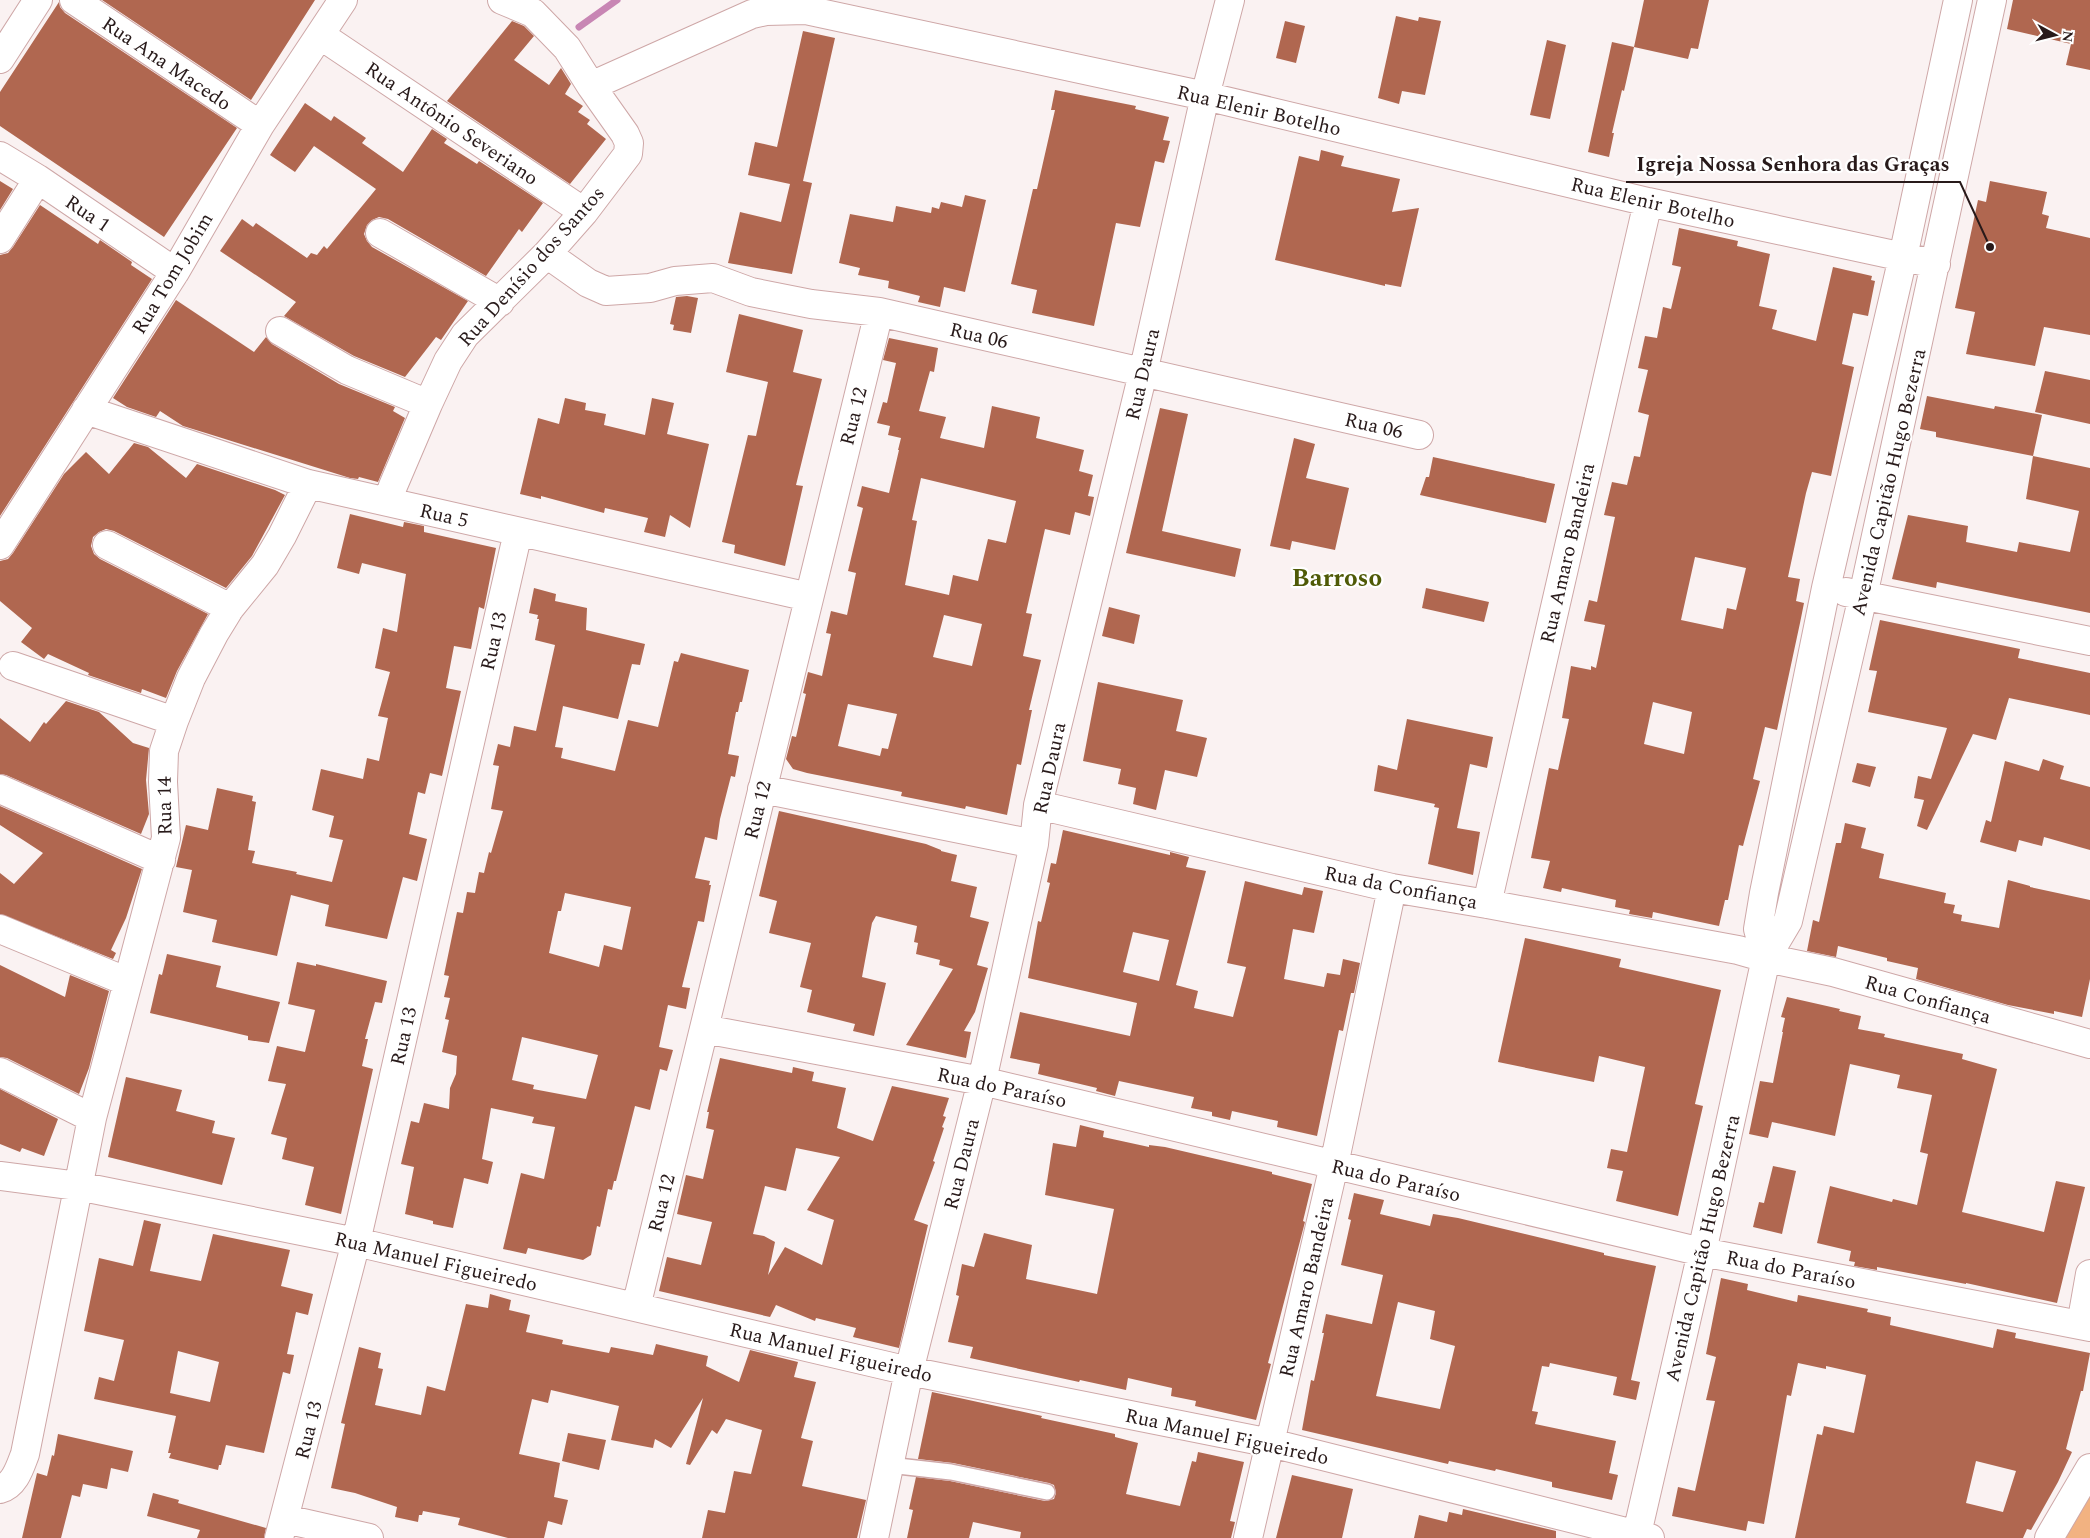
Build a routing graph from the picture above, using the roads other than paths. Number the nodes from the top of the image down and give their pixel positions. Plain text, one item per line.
1 (38, 0) edge
2 (74, 0) edge
3 (343, 0) edge
4 (502, 0) edge
5 (1230, 0) edge
6 (1958, 0) edge
7 (1992, 0) edge
8 (320, 35) junction
9 (0, 59) edge
10 (591, 86) junction
11 (1206, 96) junction
12 (260, 125) junction
13 (0, 156) edge
14 (38, 179) junction
15 (1648, 202) junction
16 (584, 212) junction
17 (380, 233) dead end
18 (0, 239) edge
19 (547, 254) junction
20 (1903, 257) junction
21 (1936, 264) junction
22 (175, 272) junction
23 (500, 302) junction
24 (879, 312) junction
25 (280, 331) dead end
26 (1143, 373) junction
27 (428, 404) junction
28 (86, 410) junction
29 (1418, 434) dead end
30 (308, 484) junction
31 (388, 501) junction
32 (518, 532) junction
33 (0, 544) edge
34 (107, 545) dead end
35 (1826, 588) junction
36 (1863, 596) junction
37 (809, 597) junction
38 (230, 608) junction
39 (2090, 641) edge
40 (13, 666) dead end
41 (174, 721) junction
42 (0, 789) edge
43 (762, 789) junction
44 (1038, 805) junction
45 (1034, 844) junction
46 (161, 860) junction
47 (1392, 888) junction
48 (1487, 904) junction
49 (0, 929) edge
50 (1766, 958) junction
51 (128, 982) junction
52 (704, 1029) junction
53 (2090, 1044) edge
54 (0, 1072) edge
55 (982, 1081) junction
56 (92, 1118) junction
57 (1334, 1165) junction
58 (4, 1176) edge
59 (78, 1186) junction
60 (356, 1242) junction
61 (1702, 1252) junction
62 (2090, 1274) edge
63 (636, 1308) junction
64 (2085, 1326) edge
65 (909, 1371) junction
66 (1271, 1443) junction
67 (889, 1465) junction
68 (2090, 1468) edge
69 (0, 1490) edge
70 (1047, 1492) dead end
71 (282, 1529) edge
72 (1641, 1537) edge
73 (369, 1538) edge
74 (874, 1538) edge
75 (1248, 1538) edge
76 (2049, 1538) edge

1 - 9 street
2 - 12 street, Rua Ana Macedo
3 - 8 street, Rua Tom Jobim
4 - 10 street
5 - 11 street, Rua Daura
6 - 20 street, Avenida Capitão Hugo Bezerra
7 - 21 street, Avenida Capitão Hugo Bezerra
8 - 12 street, Rua Tom Jobim
8 - 16 street, Rua Antônio Severiano
10 - 11 street, Rua Elenir Botelho
10 - 16 street, Rua Denísio dos Santos
11 - 15 street, Rua Elenir Botelho
11 - 26 street, Rua Daura
12 - 22 street, Rua Tom Jobim
13 - 14 street, Rua 1
14 - 18 street
14 - 22 street, Rua 1
15 - 20 street, Rua Elenir Botelho
15 - 48 street, Rua Amaro Bandeira
16 - 19 street, Rua Denísio dos Santos
17 - 23 street
19 - 23 street, Rua Denísio dos Santos
19 - 24 street, Rua 06
20 - 21 street, Rua Elenir Botelho
20 - 35 street, Avenida Capitão Hugo Bezerra
21 - 36 street, Avenida Capitão Hugo Bezerra
22 - 28 street, Rua Tom Jobim
23 - 27 street, Rua Denísio dos Santos
24 - 26 street, Rua 06
24 - 37 street, Rua 12
25 - 27 street
26 - 29 street, Rua 06
26 - 44 street, Rua Daura
27 - 31 street, Rua Denísio dos Santos
28 - 30 street, Rua 5
28 - 33 street, Rua Tom Jobim
30 - 31 street, Rua 5
30 - 38 street, Rua 14
31 - 32 street, Rua 5
32 - 37 street, Rua 5
32 - 60 street, Rua 13
34 - 38 street
35 - 36 street
35 - 50 street, Avenida Capitão Hugo Bezerra
36 - 39 street
36 - 50 street, Avenida Capitão Hugo Bezerra
37 - 43 street, Rua 12
38 - 41 street, Rua 14
40 - 41 street
41 - 46 street, Rua 14
42 - 46 street
43 - 45 street
43 - 52 street, Rua 12
44 - 45 street, Rua Daura
44 - 47 street, Rua da Confiança
45 - 55 street, Rua Daura
46 - 51 street, Rua 14
47 - 48 street, Rua da Confiança
47 - 57 street, Rua Amaro Bandeira
48 - 50 street, Rua da Confiança
49 - 51 street
50 - 53 street, Rua Confiança
50 - 61 street, Avenida Capitão Hugo Bezerra
51 - 56 street, Rua 14
52 - 55 street, Rua do Paraíso
52 - 63 street, Rua 12
54 - 56 street
55 - 57 street, Rua do Paraíso
55 - 65 street, Rua Daura
56 - 59 street, Rua 14
57 - 61 street, Rua do Paraíso
57 - 66 street, Rua Amaro Bandeira
58 - 59 street, Rua Manuel Figueiredo
59 - 60 street, Rua Manuel Figueiredo
59 - 69 street, Rua 14
60 - 63 street, Rua Manuel Figueiredo
60 - 71 street, Rua 13
61 - 64 street, Rua do Paraíso
61 - 72 street, Avenida Capitão Hugo Bezerra
62 - 64 street
63 - 65 street, Rua Manuel Figueiredo
65 - 66 street, Rua Manuel Figueiredo
65 - 67 street, Rua Daura
66 - 72 street, Rua Manuel Figueiredo
66 - 75 street, Rua Amaro Bandeira
67 - 70 lane
67 - 74 street, Rua Daura
68 - 76 street
71 - 73 street

